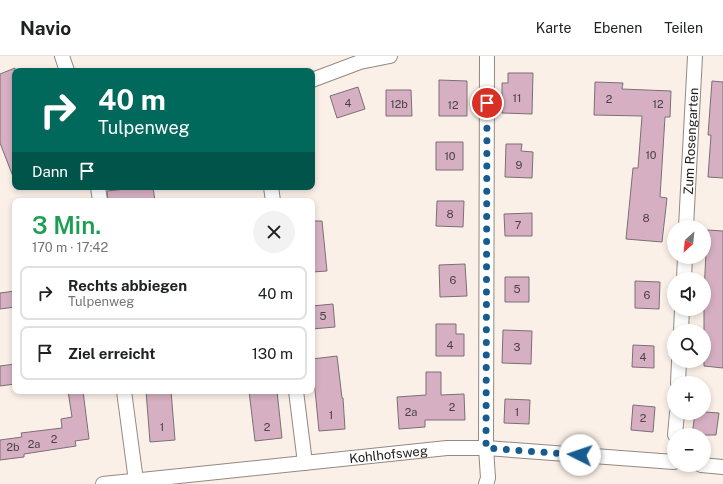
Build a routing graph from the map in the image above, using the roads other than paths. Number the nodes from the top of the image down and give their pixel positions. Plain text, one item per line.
1 (62, 56) edge
2 (390, 56) edge
3 (487, 56) edge
4 (695, 56) edge
5 (66, 68) edge
6 (315, 79) edge
7 (686, 220) edge
8 (124, 394) edge
9 (296, 394) edge
10 (486, 448) junction
11 (667, 461) edge
12 (305, 463) junction
13 (711, 466) edge
14 (723, 467) edge
15 (136, 481) junction
16 (103, 484) edge
17 (486, 484) edge

1 - 5 street
2 - 6 street
3 - 10 street
4 - 7 street, Zum Rosengarten
8 - 15 street
9 - 12 street
10 - 11 street, Kohlhofsweg
10 - 12 street, Kohlhofsweg
10 - 17 street
12 - 15 street, Kohlhofsweg
13 - 14 street
15 - 16 street, Kohlhofsweg

